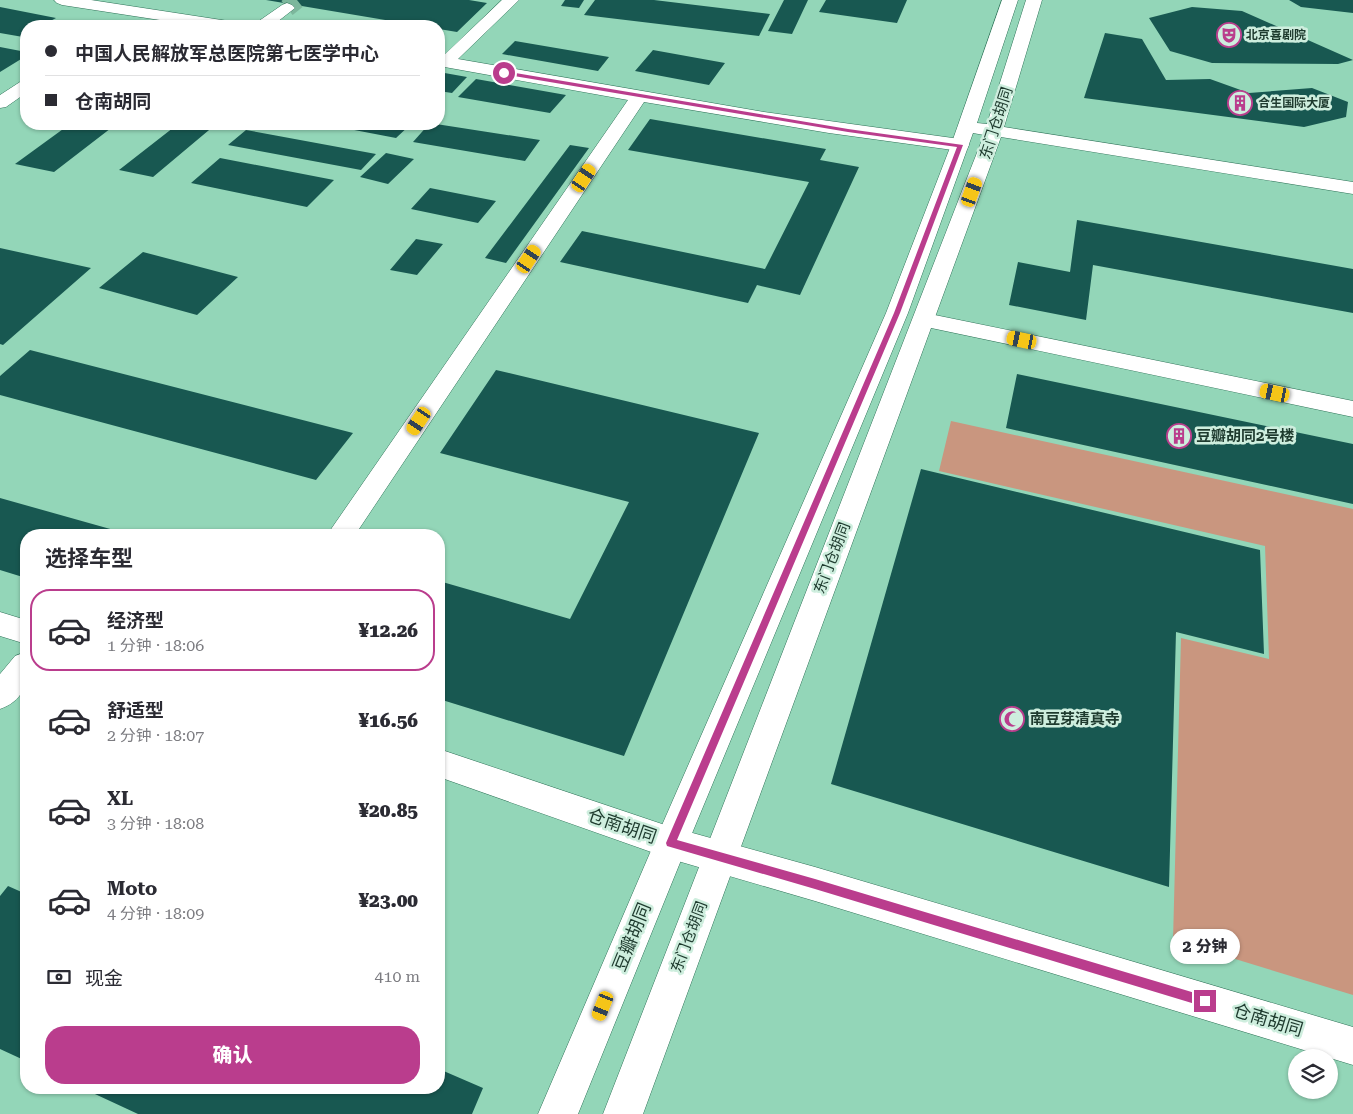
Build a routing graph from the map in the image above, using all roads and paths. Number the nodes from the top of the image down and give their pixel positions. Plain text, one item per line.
1 (62, 0) edge
2 (511, 0) edge
3 (1010, 0) edge
4 (1034, 0) edge
5 (84, 1) edge
6 (286, 8) tunnel mouth
7 (141, 12) junction
8 (128, 20) edge
9 (191, 20) edge
10 (270, 20) edge
11 (445, 59) edge
12 (445, 63) edge
13 (20, 90) edge
14 (640, 97) junction
15 (0, 103) edge
16 (994, 131) junction
17 (964, 136) junction
18 (1353, 188) edge
19 (925, 320) junction
20 (1353, 409) edge
21 (345, 529) edge
22 (0, 624) edge
23 (20, 630) edge
24 (20, 672) edge
25 (0, 696) edge
26 (445, 764) edge
27 (670, 843) junction
28 (719, 857) junction
29 (1353, 1046) edge
30 (558, 1114) edge
31 (623, 1114) edge

1 - 5 street
2 - 11 street
3 - 17 street, 东门仓胡同
4 - 16 street, 东门仓胡同
5 - 7 street
6 - 10 street
7 - 8 street
7 - 9 street
12 - 14 street
13 - 15 street
14 - 17 street
14 - 21 street
16 - 17 street
16 - 18 street
16 - 19 street, 东门仓胡同
17 - 27 street, 东门仓胡同
19 - 20 street
19 - 28 street, 东门仓胡同
22 - 23 street
24 - 25 street
26 - 27 street, 仓南胡同
27 - 28 street, 仓南胡同
27 - 30 street, 豆瓣胡同
28 - 29 street, 仓南胡同
28 - 31 street, 东门仓胡同

